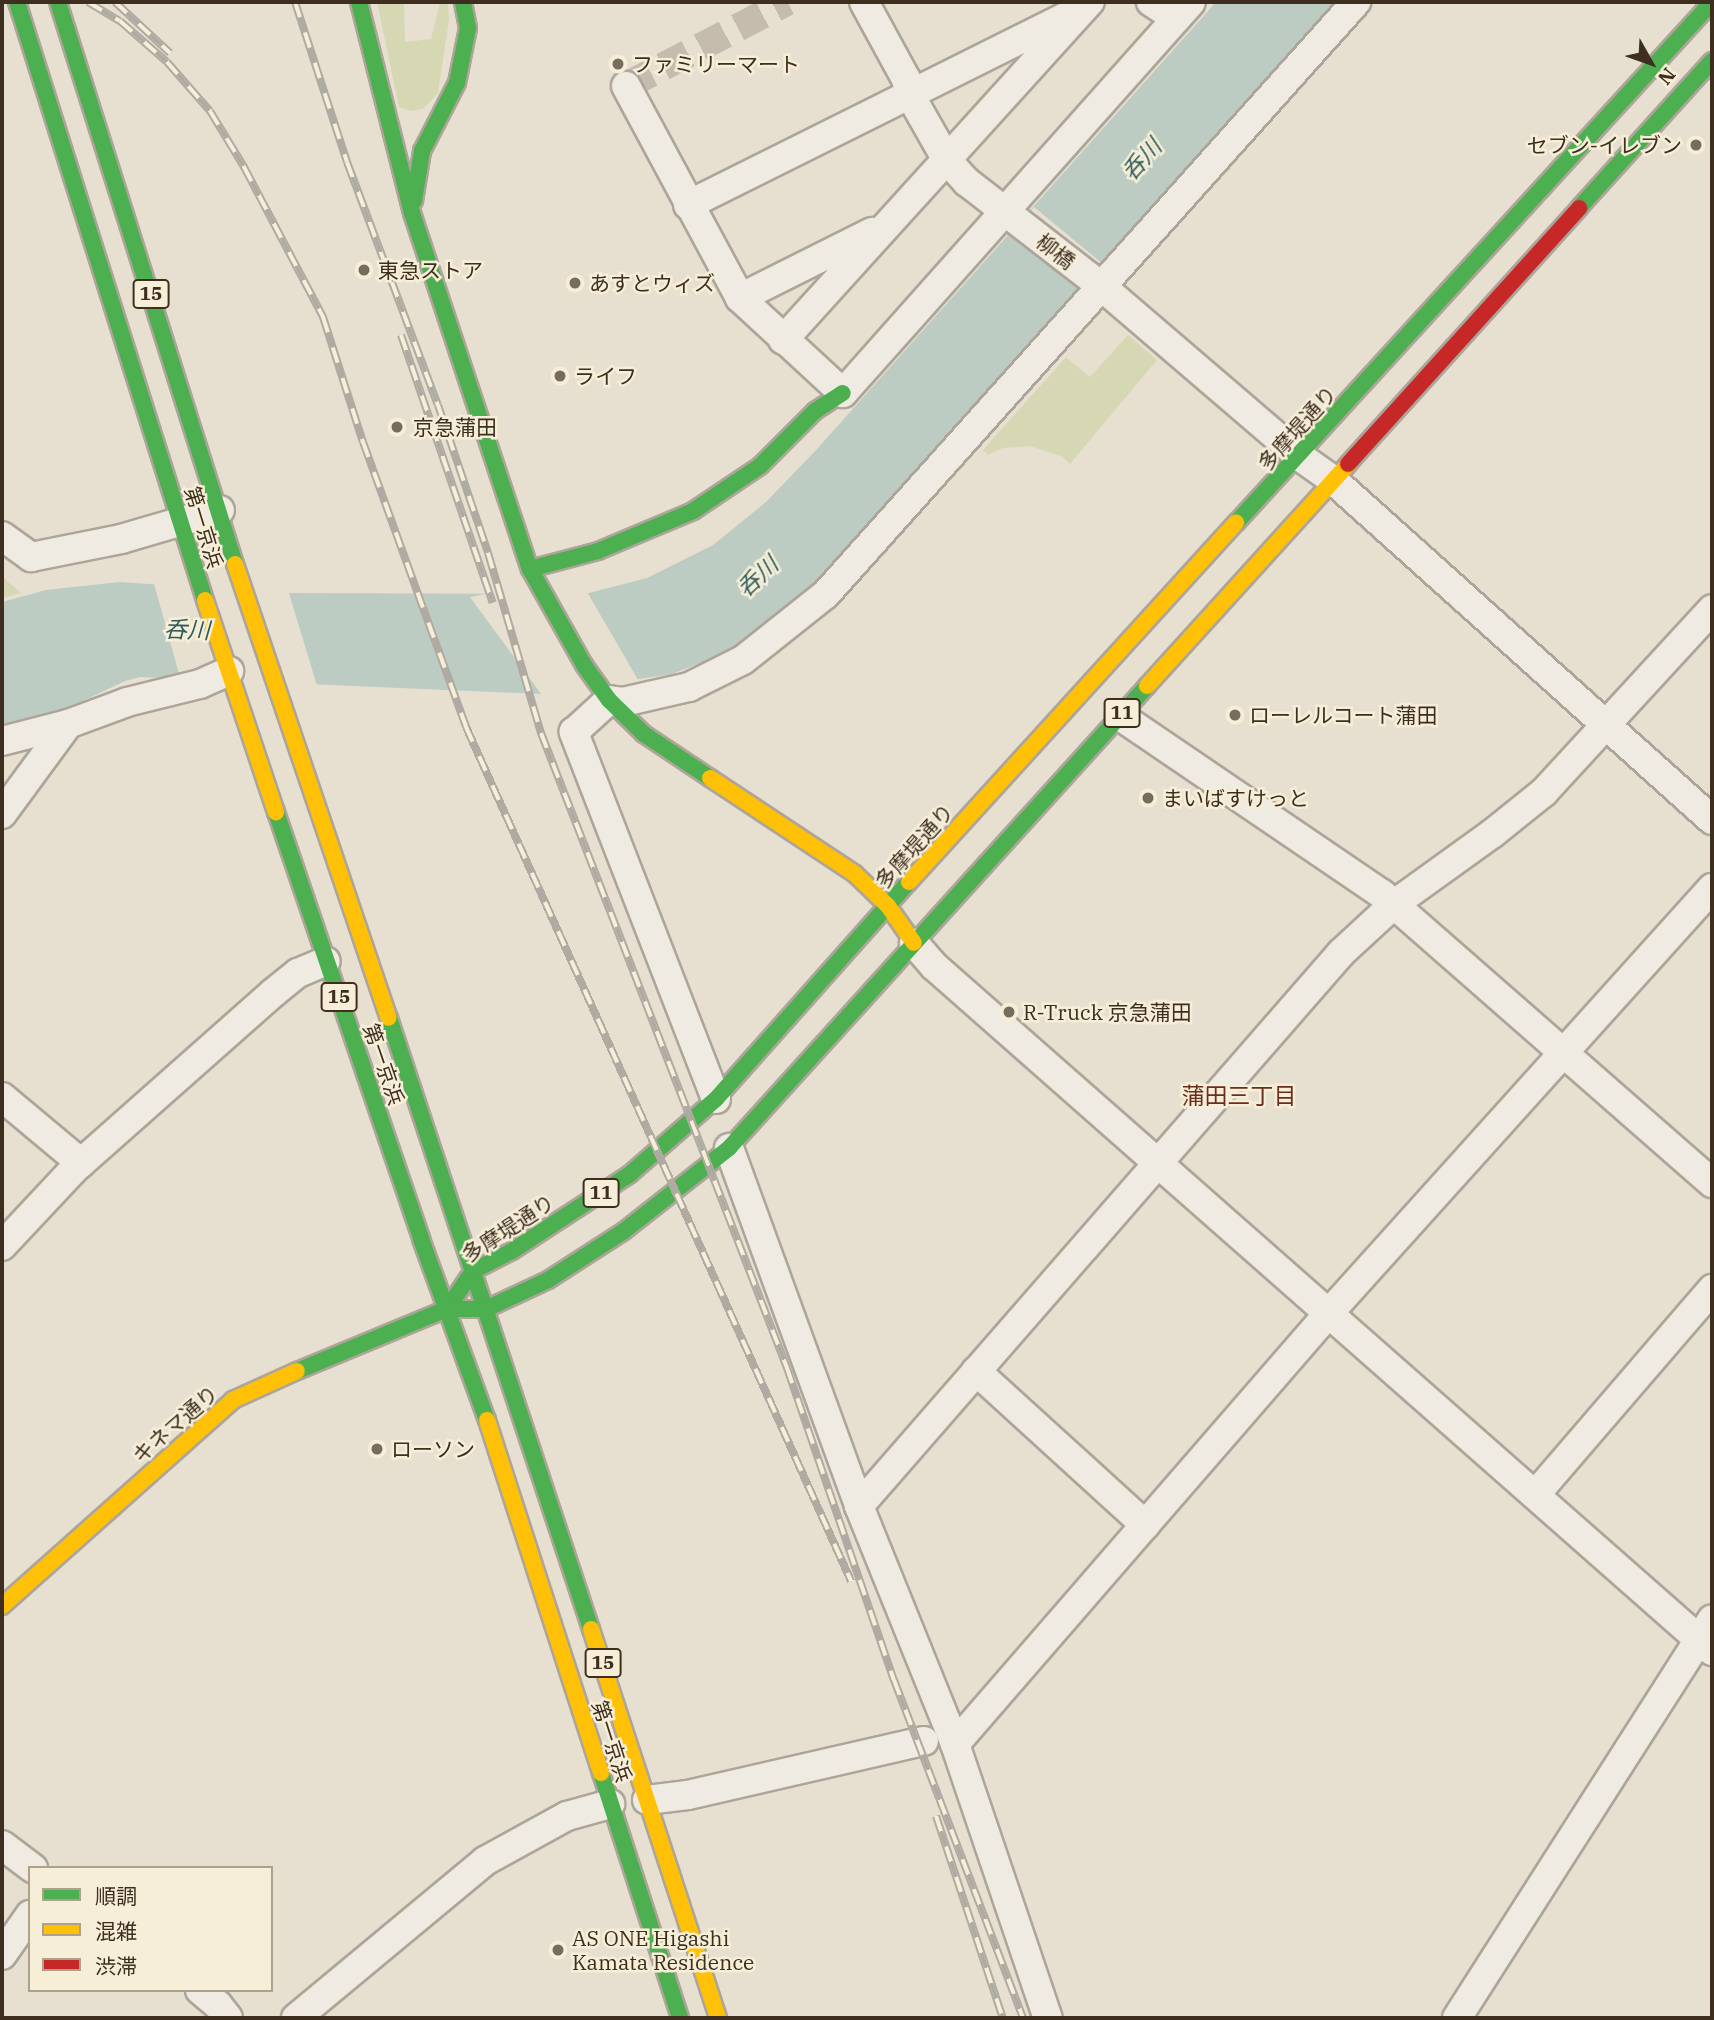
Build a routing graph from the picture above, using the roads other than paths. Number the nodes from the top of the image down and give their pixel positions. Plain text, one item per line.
1 (17, 2) edge
2 (58, 2) edge
3 (359, 2) edge
4 (463, 2) edge
5 (864, 2) edge
6 (1151, 2) edge
7 (1356, 2) edge
8 (1712, 2) edge
9 (1088, 4) edge
10 (1183, 10) edge
11 (1712, 61) edge
12 (626, 86) dead end
13 (910, 95) junction
14 (386, 116) junction
15 (423, 120) junction
16 (947, 160) junction
17 (688, 205) junction
18 (412, 213) junction
19 (1010, 215) junction
20 (887, 225) junction
21 (1098, 284) junction
22 (740, 298) junction
23 (783, 340) junction
24 (843, 393) junction
25 (1299, 456) junction
26 (1333, 480) junction
27 (220, 510) junction
28 (181, 522) junction
29 (2, 536) edge
30 (530, 569) junction
31 (1712, 609) edge
32 (231, 678) junction
33 (606, 697) junction
34 (1120, 716) junction
35 (68, 724) junction
36 (1605, 726) junction
37 (2, 741) edge
38 (2, 814) edge
39 (1712, 820) edge
40 (1712, 888) edge
41 (1393, 905) junction
42 (888, 906) junction
43 (915, 943) junction
44 (327, 961) junction
45 (1563, 1051) junction
46 (2, 1097) edge
47 (716, 1099) junction
48 (729, 1148) junction
49 (81, 1163) junction
50 (1157, 1163) junction
51 (1712, 1183) edge
52 (2, 1246) edge
53 (473, 1271) junction
54 (1712, 1289) edge
55 (447, 1309) junction
56 (486, 1309) junction
57 (1328, 1314) junction
58 (976, 1371) junction
59 (1535, 1495) junction
60 (859, 1506) junction
61 (1145, 1525) junction
62 (2, 1606) edge
63 (1708, 1637) edge
64 (924, 1741) dead end
65 (955, 1744) junction
66 (647, 1800) junction
67 (610, 1804) junction
68 (2, 1846) edge
69 (30, 1866) edge
70 (28, 1918) edge
71 (2, 1955) edge
72 (202, 1992) edge
73 (228, 2018) edge
74 (296, 2018) edge
75 (680, 2018) edge
76 (718, 2018) edge
77 (1048, 2018) edge
78 (1457, 2018) edge

1 - 28 main road, 第一京浜 / 15
2 - 27 main road, 第一京浜 / 15
3 - 14 main road
4 - 15 main road
5 - 13 street, 柳橋
6 - 10 street
7 - 21 street
8 - 25 main road, 多摩堤通り / 11
9 - 13 street
9 - 16 street
10 - 19 street
11 - 26 main road, 11
12 - 17 street
13 - 16 street, 柳橋
13 - 17 street
14 - 15 main road
14 - 18 main road
15 - 18 main road
16 - 19 street, 柳橋
16 - 20 street
17 - 22 street
18 - 30 main road
19 - 21 street, 柳橋
19 - 24 street
20 - 22 street
20 - 23 street
21 - 25 street, 柳橋
21 - 33 street
22 - 23 street
23 - 24 street
24 - 30 main road
25 - 26 street, 柳橋
25 - 42 main road, 多摩堤通り / 11
26 - 34 main road, 11
26 - 36 street, 柳橋
27 - 28 street
27 - 53 main road, 第一京浜 / 15
28 - 29 street
28 - 32 main road, 第一京浜 / 15
30 - 33 main road
31 - 36 street
32 - 35 street
32 - 44 main road, 第一京浜 / 15
33 - 42 main road
33 - 47 street
34 - 41 street
34 - 43 main road, 11
35 - 37 street
35 - 38 street
36 - 39 street, 柳橋
36 - 41 street
40 - 45 street
41 - 45 street
41 - 50 street
42 - 43 main road
42 - 47 main road, 多摩堤通り / 11
43 - 48 main road, 11
43 - 50 street
44 - 49 street
44 - 55 main road, 第一京浜 / 15
45 - 51 street
45 - 57 street
46 - 49 street
47 - 53 main road, 多摩堤通り / 11
48 - 56 main road, 11
48 - 60 street
49 - 52 street
50 - 57 street
50 - 58 street
53 - 55 main road, 多摩堤通り / 11
53 - 56 main road, 第一京浜 / 15
54 - 59 street
55 - 56 main road, 11
55 - 62 main road, キネマ通り
55 - 67 main road, 第一京浜 / 15
56 - 66 main road, 第一京浜 / 15
57 - 59 street
57 - 61 street
58 - 60 street
58 - 61 street
59 - 63 street
60 - 65 street
61 - 65 street
63 - 78 street
64 - 66 street
65 - 77 street
66 - 76 main road, 第一京浜 / 15
67 - 74 street
67 - 75 main road, 第一京浜 / 15
68 - 69 street
70 - 71 street
72 - 73 street

